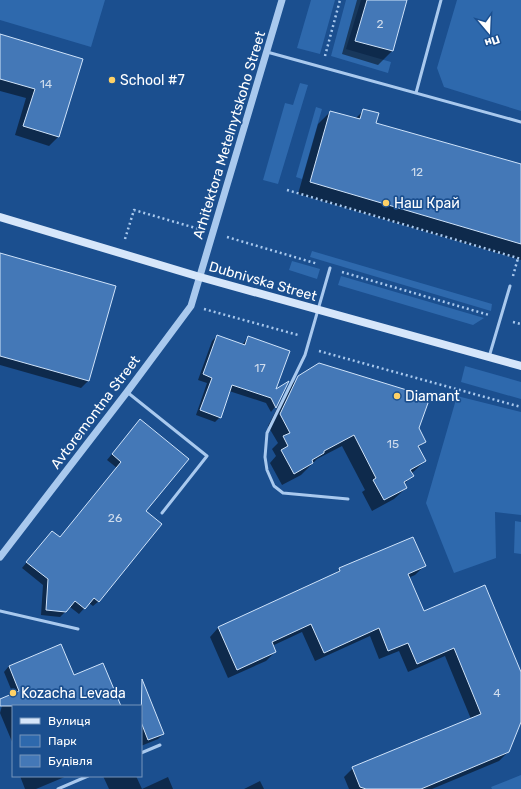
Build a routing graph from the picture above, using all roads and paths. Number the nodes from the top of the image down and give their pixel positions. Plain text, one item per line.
1 (282, 0) edge
2 (340, 0) edge
3 (440, 0) edge
4 (266, 52) junction
5 (322, 67) junction
6 (416, 93) junction
7 (521, 122) edge
8 (287, 190) dead end
9 (0, 217) edge
10 (213, 233) junction
11 (121, 253) junction
12 (519, 259) edge
13 (330, 268) junction
14 (200, 277) junction
15 (510, 286) joint
16 (191, 306) junction
17 (318, 310) junction
18 (500, 318) junction
19 (521, 324) edge
20 (310, 339) junction
21 (307, 348) junction
22 (489, 357) junction
23 (521, 366) edge
24 (127, 392) junction
25 (521, 407) edge
26 (348, 499) dead end
27 (162, 513) dead end
28 (0, 557) edge
29 (0, 611) edge
30 (78, 629) dead end
31 (160, 745) dead end
32 (142, 753) edge
33 (86, 777) edge
34 (58, 789) edge

1 - 4 street, Arhitektora Metelnytskoho Street
2 - 5 path
3 - 6 lane
4 - 5 lane
4 - 10 street, Arhitektora Metelnytskoho Street
5 - 6 lane
6 - 7 lane
8 - 12 path
9 - 11 main road, Dubnivska Street
10 - 11 path
10 - 13 path
10 - 14 street, Arhitektora Metelnytskoho Street
11 - 14 main road, Dubnivska Street
12 - 15 path
13 - 17 lane
13 - 18 path
14 - 16 street, Avtoremontna Street
14 - 17 main road, Dubnivska Street
15 - 18 lane
16 - 20 path
16 - 24 street, Avtoremontna Street
17 - 20 lane
17 - 22 main road, Dubnivska Street
18 - 19 path
18 - 22 lane
20 - 21 lane
21 - 25 path
21 - 26 lane
22 - 23 main road, Dubnivska Street
24 - 27 lane
24 - 28 street, Avtoremontna Street
29 - 30 lane
31 - 32 lane
33 - 34 lane

